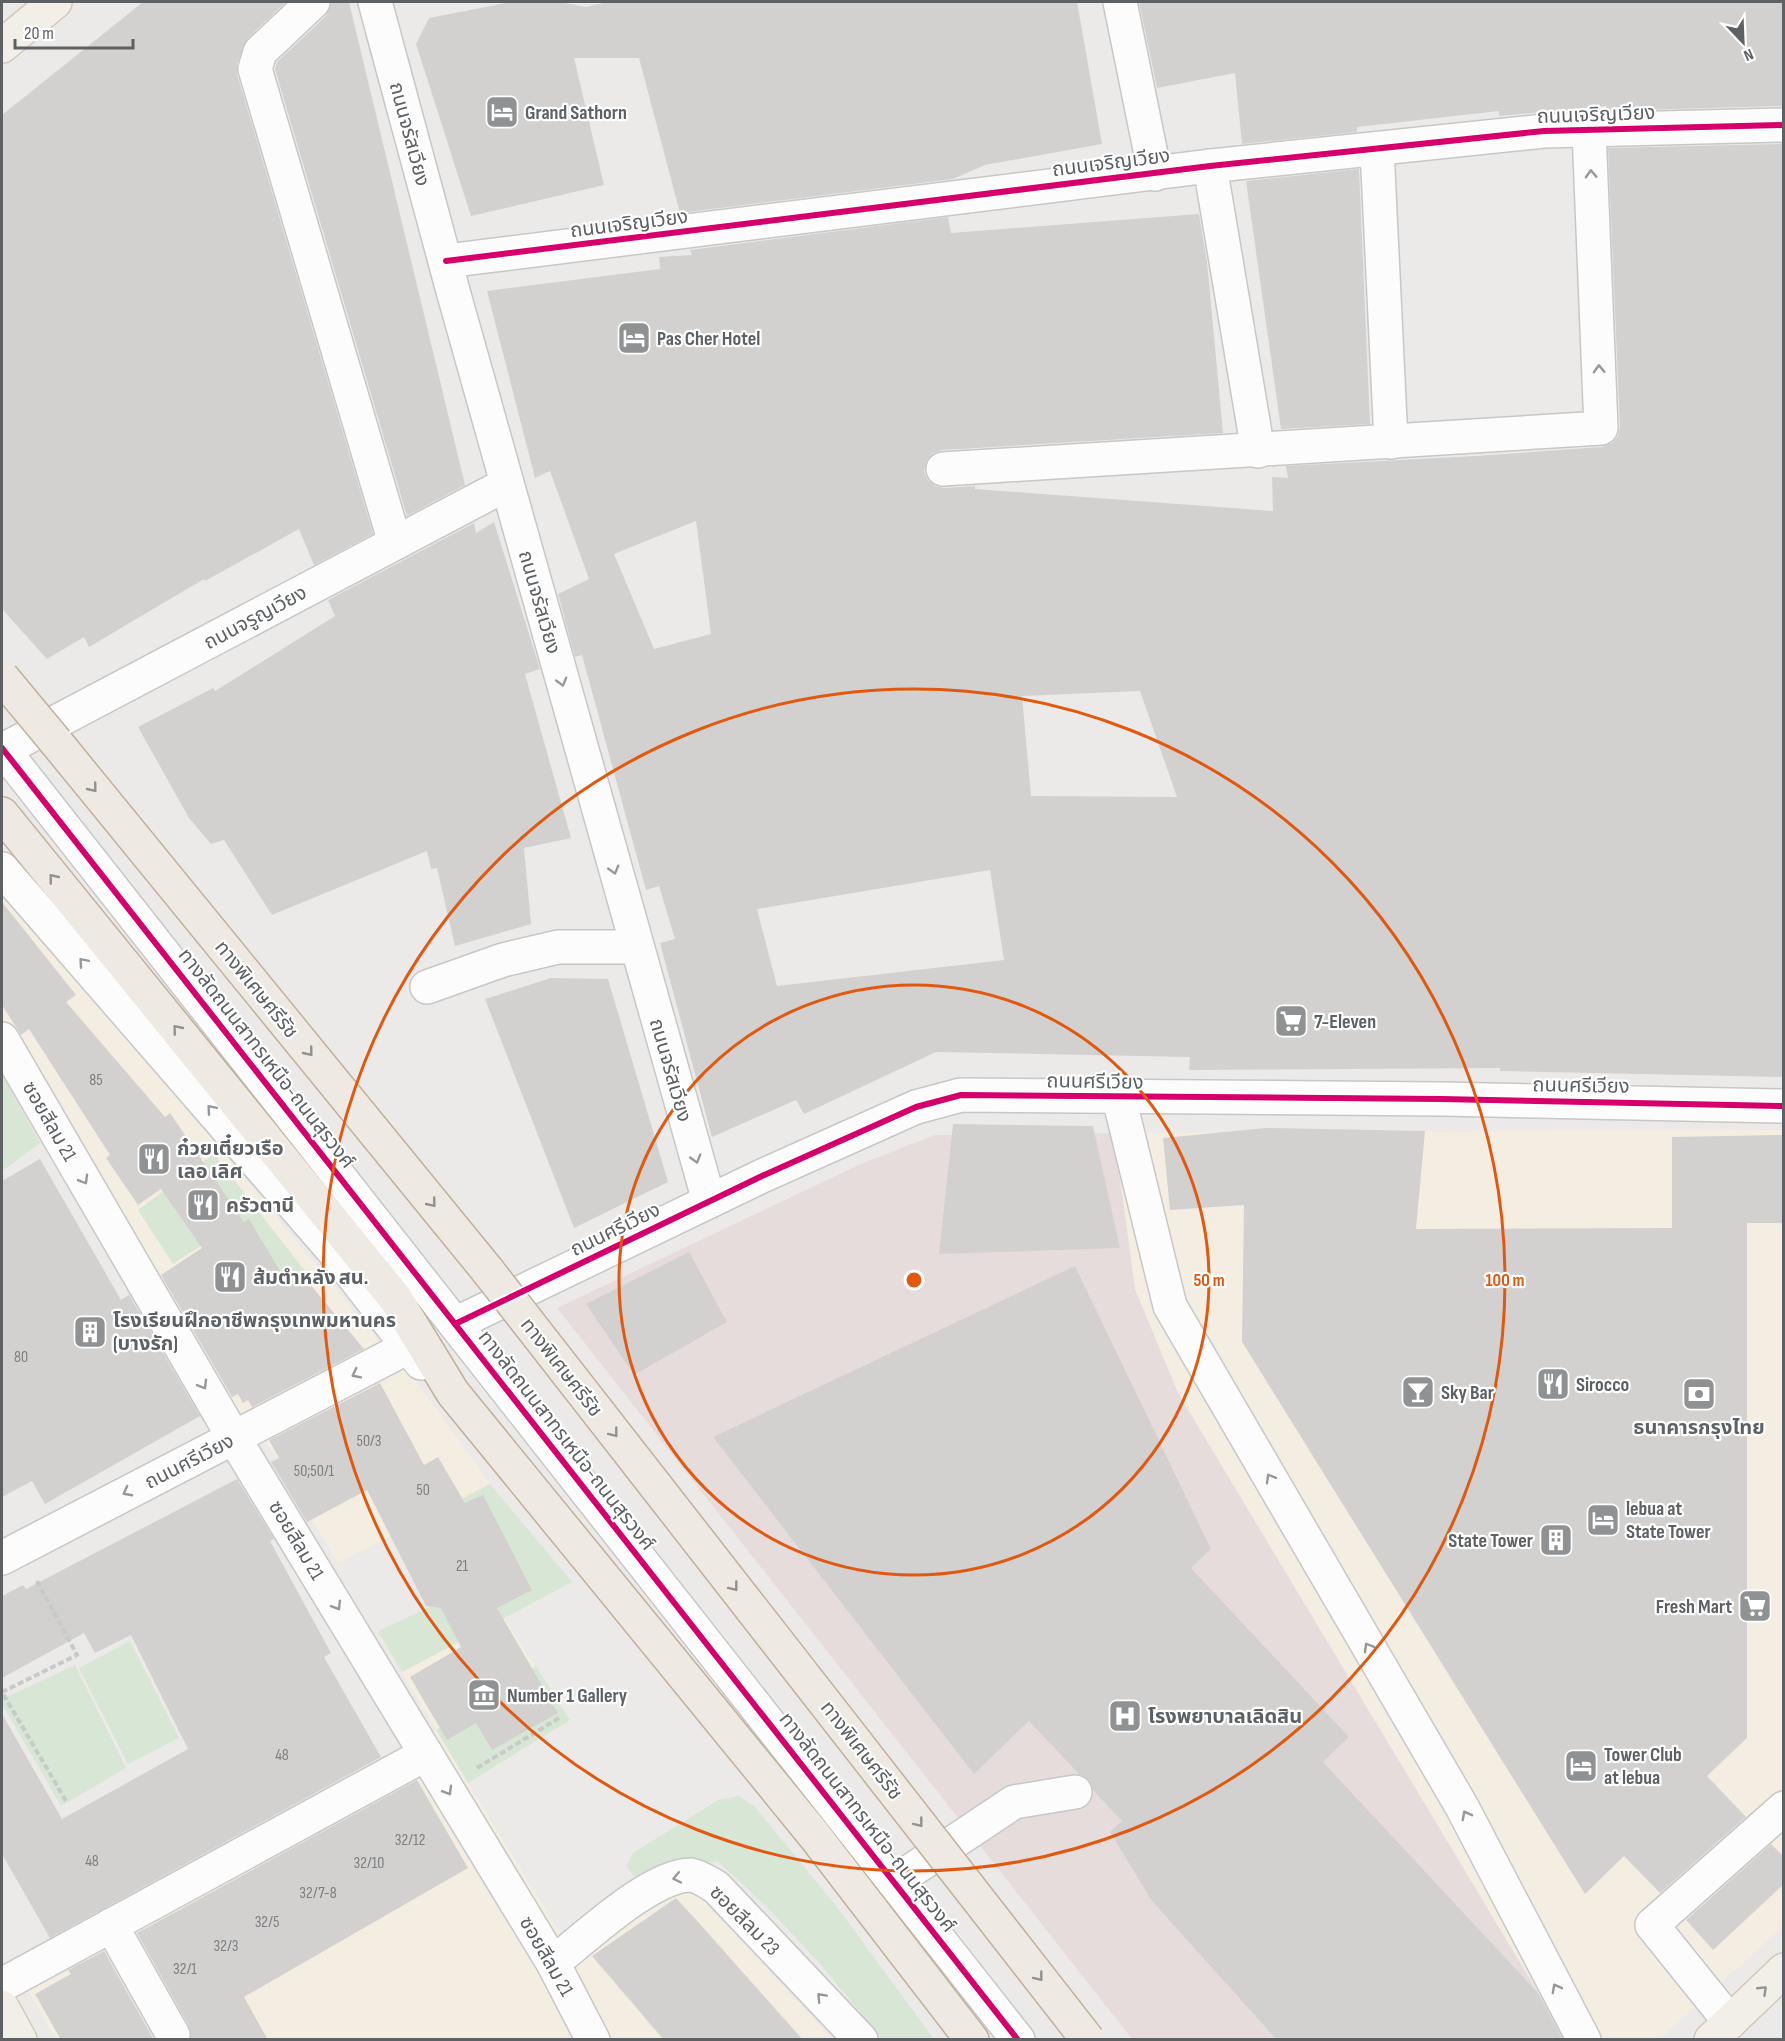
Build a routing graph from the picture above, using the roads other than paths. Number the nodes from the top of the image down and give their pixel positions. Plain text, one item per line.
1 (55, 2) edge
2 (313, 2) edge
3 (375, 2) edge
4 (1120, 2) edge
5 (2, 46) edge
6 (1784, 125) edge
7 (1589, 130) junction
8 (1377, 149) junction
9 (1210, 166) junction
10 (1155, 174) junction
11 (446, 261) junction
12 (1391, 442) junction
13 (1258, 451) junction
14 (943, 469) dead end
15 (507, 484) junction
16 (394, 543) junction
17 (2, 677) edge
18 (2, 749) edge
19 (2, 814) edge
20 (2, 869) edge
21 (636, 947) junction
22 (427, 987) dead end
23 (2, 1039) edge
24 (1119, 1098) junction
25 (1784, 1106) edge
26 (709, 1201) junction
27 (456, 1324) junction
28 (408, 1347) junction
29 (234, 1438) junction
30 (11, 1553) edge
31 (426, 1754) junction
32 (1076, 1792) dead end
33 (1784, 1808) edge
34 (894, 1882) junction
35 (111, 1925) junction
36 (552, 1963) junction
37 (1784, 1970) edge
38 (2, 1985) edge
39 (2, 2007) edge
40 (1721, 2031) edge
41 (173, 2035) dead end
42 (20, 2040) edge
43 (593, 2040) edge
44 (861, 2040) edge
45 (957, 2040) edge
46 (972, 2040) edge
47 (1018, 2040) edge
48 (1088, 2040) edge
49 (1584, 2040) edge

1 - 5 main road
2 - 16 street
3 - 11 street, ถนนจรัสเวียง
4 - 10 street
6 - 7 street, ถนนเจริญเวียง
7 - 8 street, ถนนเจริญเวียง
12 -> 7 street
8 - 9 street, ถนนเจริญเวียง
8 - 12 street
9 - 10 street, ถนนเจริญเวียง
9 - 13 street
10 - 11 street, ถนนเจริญเวียง
11 - 15 street, ถนนจรัสเวียง
12 - 13 street
13 - 14 street
15 - 16 street, ถนนจรูญเวียง
15 -> 21 street, ถนนจรัสเวียง
16 - 18 street, ถนนจรูญเวียง
17 -> 48 highway, ทางพิเศษศรีรัช, bridge
18 - 27 street, ทางลัดถนนสาทรเหนือ-ถนนสุรวงศ์
46 -> 19 highway
28 -> 20 street
21 - 22 street
21 -> 26 street, ถนนจรัสเวียง
23 -> 29 street, ซอยสีลม 21
24 - 25 street, ถนนศรีเวียง
24 - 26 street, ถนนศรีเวียง
49 -> 24 street
26 - 27 street, ถนนศรีเวียง
27 - 34 street, ทางลัดถนนสาทรเหนือ-ถนนสุรวงศ์
28 -> 29 street, ถนนศรีเวียง
28 - 45 street
29 -> 30 street, ถนนศรีเวียง
29 -> 31 street, ซอยสีลม 21
31 - 35 street
31 -> 36 street, ซอยสีลม 21
32 - 34 street
33 - 40 street
34 - 47 street, ทางลัดถนนสาทรเหนือ-ถนนสุรวงศ์
35 - 38 street
35 - 41 street
36 - 43 street, ซอยสีลม 21
44 -> 36 street, ซอยสีลม 23
40 -> 37 main road
39 - 42 main road

